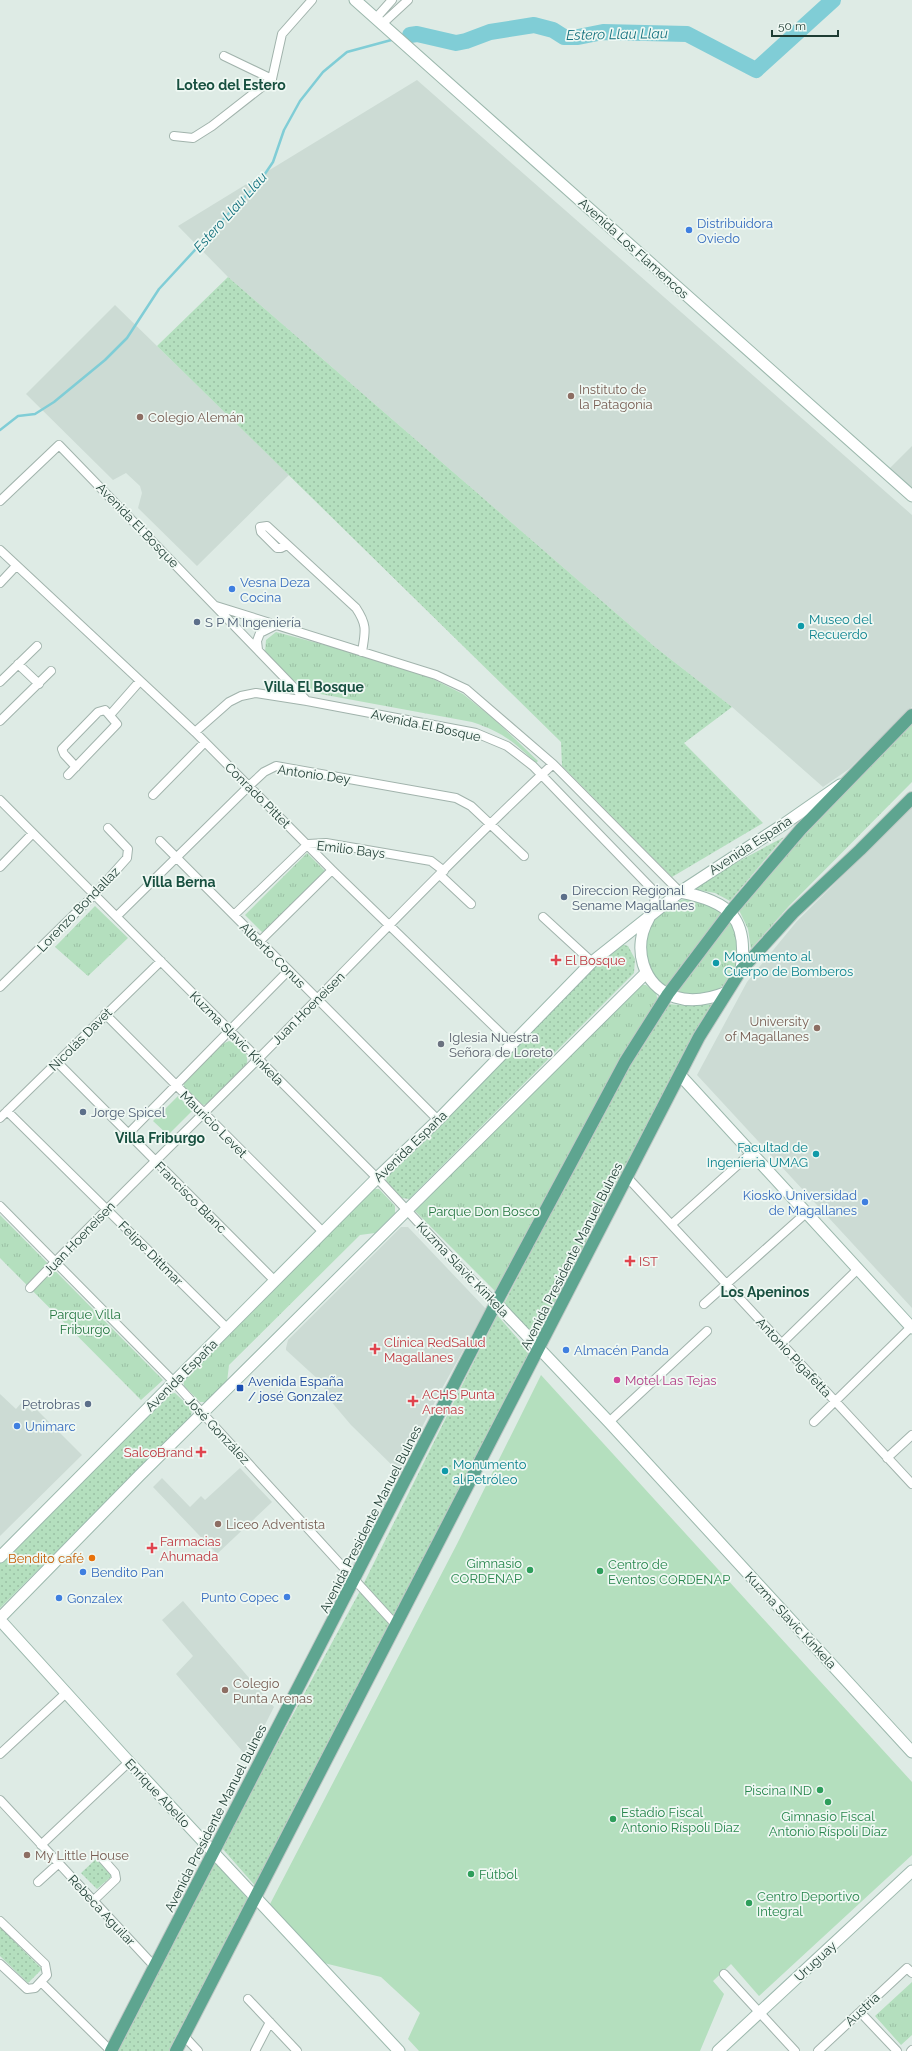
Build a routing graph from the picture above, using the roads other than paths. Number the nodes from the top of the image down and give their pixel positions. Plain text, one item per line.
1 (312, 0) edge
2 (356, 0) edge
3 (392, 0) edge
4 (408, 0) edge
5 (382, 23) junction
6 (224, 56) dead end
7 (272, 79) junction
8 (174, 136) dead end
9 (912, 496) edge
10 (0, 501) edge
11 (288, 545) dead end
12 (0, 550) edge
13 (16, 566) junction
14 (0, 583) edge
15 (216, 606) junction
16 (276, 625) junction
17 (37, 646) dead end
18 (258, 650) junction
19 (362, 652) junction
20 (18, 664) junction
21 (51, 672) dead end
22 (0, 682) edge
23 (139, 682) junction
24 (39, 684) junction
25 (307, 701) junction
26 (110, 715) junction
27 (912, 715) edge
28 (0, 721) edge
29 (195, 732) junction
30 (205, 742) junction
31 (553, 764) junction
32 (76, 767) junction
33 (68, 775) dead end
34 (853, 775) junction
35 (541, 776) junction
36 (249, 786) junction
37 (153, 795) dead end
38 (912, 798) edge
39 (0, 800) edge
40 (491, 824) junction
41 (108, 828) dead end
42 (33, 833) junction
43 (160, 841) dead end
44 (308, 844) junction
45 (524, 856) dead end
46 (176, 857) junction
47 (0, 867) edge
48 (332, 870) junction
49 (442, 873) junction
50 (680, 892) junction
51 (95, 894) junction
52 (471, 904) dead end
53 (730, 912) junction
54 (653, 913) junction
55 (234, 915) junction
56 (117, 916) junction
57 (543, 917) dead end
58 (389, 925) junction
59 (260, 941) junction
60 (161, 961) junction
61 (592, 962) junction
62 (741, 970) junction
63 (288, 971) junction
64 (646, 973) junction
65 (0, 987) edge
66 (727, 992) junction
67 (668, 994) junction
68 (317, 999) junction
69 (105, 1014) junction
70 (230, 1030) junction
71 (512, 1044) junction
72 (258, 1059) junction
73 (57, 1062) junction
74 (680, 1075) junction
75 (176, 1086) junction
76 (7, 1111) junction
77 (203, 1113) junction
78 (0, 1118) edge
79 (438, 1120) junction
80 (128, 1134) junction
81 (751, 1153) junction
82 (154, 1160) junction
83 (627, 1177) junction
84 (377, 1178) junction
85 (0, 1206) edge
86 (107, 1209) junction
87 (407, 1211) junction
88 (806, 1213) junction
89 (672, 1224) junction
90 (324, 1233) junction
91 (56, 1261) junction
92 (858, 1269) junction
93 (275, 1281) junction
94 (727, 1284) junction
95 (30, 1288) dead end
96 (496, 1303) junction
97 (704, 1304) dead end
98 (227, 1328) junction
99 (911, 1328) edge
100 (707, 1331) dead end
101 (782, 1343) junction
102 (539, 1348) junction
103 (174, 1382) junction
104 (836, 1402) junction
105 (203, 1413) junction
106 (609, 1422) junction
107 (814, 1422) dead end
108 (912, 1435) edge
109 (887, 1458) junction
110 (912, 1484) edge
111 (0, 1557) edge
112 (356, 1579) junction
113 (0, 1619) edge
114 (396, 1625) junction
115 (66, 1693) junction
116 (912, 1752) edge
117 (0, 1754) edge
118 (129, 1762) junction
119 (0, 1800) edge
120 (41, 1845) junction
121 (213, 1851) junction
122 (101, 1857) dead end
123 (59, 1863) junction
124 (912, 1871) edge
125 (38, 1882) dead end
126 (256, 1897) junction
127 (93, 1901) junction
128 (0, 1921) edge
129 (0, 1964) edge
130 (155, 1967) junction
131 (910, 1970) edge
132 (724, 1974) dead end
133 (41, 1982) junction
134 (248, 1998) dead end
135 (860, 2012) junction
136 (760, 2013) junction
137 (270, 2022) junction
138 (184, 2036) junction
139 (111, 2051) edge
140 (176, 2051) edge
141 (198, 2051) edge
142 (255, 2051) edge
143 (297, 2051) edge
144 (399, 2051) edge
145 (718, 2051) edge
146 (795, 2051) edge
147 (818, 2051) edge
148 (898, 2051) edge

1 - 7 street
2 - 5 main road, Avenida Los Flamencos
3 - 5 street
4 - 5 street
5 - 9 main road, Avenida Los Flamencos
6 - 7 street
7 - 8 street
10 - 15 street, Avenida El Bosque
11 - 19 street
12 - 13 street, Conrado Pittet
13 - 14 street
13 - 23 street, Conrado Pittet
15 - 16 street, Avenida El Bosque
15 - 18 street, Avenida El Bosque
16 - 18 street
16 - 19 street, Avenida El Bosque
17 - 20 street
18 - 25 street, Avenida El Bosque
19 - 31 street, Avenida El Bosque
20 - 22 street
20 - 24 street
21 - 24 street
23 - 26 street
23 - 29 street, Conrado Pittet
24 - 28 street
25 - 29 street
25 - 35 street, Avenida El Bosque
26 - 32 street
26 - 32 street
27 - 34 main road, Avenida Presidente Manuel Bulnes
29 - 30 street, Conrado Pittet
30 - 36 street, Conrado Pittet
30 - 37 street
31 - 35 street, Juan Hoeneisen
31 - 50 street, Avenida El Bosque
32 - 33 street
34 - 50 main road, Avenida España
34 - 53 main road, Avenida Presidente Manuel Bulnes
35 - 40 street, Juan Hoeneisen
35 - 54 street, Avenida El Bosque
36 - 40 street, Antonio Dey
36 - 44 street, Conrado Pittet
36 - 46 street, Antonio Dey
38 - 62 main road, Avenida Presidente Manuel Bulnes
39 - 42 street, Kuzma Slavic Kinkela
40 - 45 street, Antonio Dey
40 - 49 street, Juan Hoeneisen
41 - 51 street, Lorenzo Bondallaz
42 - 47 street
42 - 51 street, Kuzma Slavic Kinkela
43 - 46 street, Alberto Conus
44 - 48 street, Conrado Pittet
44 - 49 street, Emilio Bays
44 - 55 street, Emilio Bays
46 - 55 street, Alberto Conus
46 - 56 street, Antonio Dey
48 - 58 street, Conrado Pittet
48 - 59 street
49 - 52 street, Emilio Bays
49 - 58 street, Juan Hoeneisen
50 - 53 main road
50 - 54 main road, Avenida España
51 - 56 street, Kuzma Slavic Kinkela
51 - 65 street, Lorenzo Bondallaz
53 - 62 main road
53 - 67 main road, Avenida Presidente Manuel Bulnes
54 - 61 main road, Avenida España
54 - 64 main road
55 - 59 street, Alberto Conus
56 - 60 street, Kuzma Slavic Kinkela
57 - 61 street
58 - 68 street, Juan Hoeneisen
58 - 71 street, Conrado Pittet
59 - 63 street, Alberto Conus
60 - 69 street, Nicolás Davet
60 - 70 street, Kuzma Slavic Kinkela
61 - 71 main road, Avenida España
62 - 66 main road, Avenida Presidente Manuel Bulnes
63 - 68 street, Alberto Conus
63 - 70 street
64 - 67 main road
64 - 87 main road
66 - 67 main road
66 - 74 main road, Avenida Presidente Manuel Bulnes
67 - 96 main road, Avenida Presidente Manuel Bulnes
68 - 72 street, Juan Hoeneisen
68 - 79 street, Alberto Conus
69 - 73 street, Nicolás Davet
69 - 75 street, Mauricio Levet
70 - 72 street, Kuzma Slavic Kinkela
70 - 75 street
71 - 79 main road, Avenida España
72 - 77 street, Juan Hoeneisen
72 - 84 street, Kuzma Slavic Kinkela
73 - 76 street, Nicolás Davet
73 - 80 street, Francisco Blanc
74 - 81 main road
74 - 83 main road, Avenida Presidente Manuel Bulnes
75 - 77 street, Mauricio Levet
75 - 80 street
76 - 78 street, Nicolás Davet
76 - 86 street, Felipe Dittmar
77 - 82 street, Juan Hoeneisen
77 - 90 street, Mauricio Levet
79 - 84 main road, Avenida España
80 - 82 street, Francisco Blanc
81 - 88 main road
81 - 89 street
82 - 86 street, Juan Hoeneisen
82 - 93 street, Francisco Blanc
83 - 89 street, Antonio Pigafetta
83 - 102 main road, Avenida Presidente Manuel Bulnes
84 - 87 street, Kuzma Slavic Kinkela
84 - 90 main road, Avenida España
85 - 91 street, José González
86 - 91 street, Juan Hoeneisen
86 - 98 street, Felipe Dittmar
87 - 96 street, Kuzma Slavic Kinkela
87 - 105 main road
88 - 92 main road
88 - 94 street
89 - 94 street, Antonio Pigafetta
90 - 93 main road, Avenida España
91 - 95 street, Juan Hoeneisen
91 - 103 street, José González
92 - 99 main road
92 - 101 street
93 - 98 main road, Avenida España
94 - 97 street
94 - 101 street, Antonio Pigafetta
96 - 102 main road, Kuzma Slavic Kinkela
96 - 112 main road, Avenida Presidente Manuel Bulnes
98 - 103 main road, Avenida España
99 - 104 street
100 - 106 street
101 - 104 street, Antonio Pigafetta
102 - 106 main road, Kuzma Slavic Kinkela
102 - 114 main road, Avenida Presidente Manuel Bulnes
103 - 105 street, José González
103 - 111 main road, Avenida España
104 - 107 street
104 - 109 street, Antonio Pigafetta
105 - 112 street, José González
105 - 113 main road
106 - 116 main road, Kuzma Slavic Kinkela
108 - 109 street
109 - 110 street, Antonio Pigafetta
112 - 114 street, José González
112 - 121 main road, Avenida Presidente Manuel Bulnes
113 - 115 main road, Enrique Abello
114 - 126 main road, Avenida Presidente Manuel Bulnes
115 - 117 street
115 - 118 main road, Enrique Abello
118 - 120 street
118 - 121 main road, Enrique Abello
119 - 120 street, Rebeca Aguilar
120 - 123 street, Rebeca Aguilar
121 - 126 main road, Enrique Abello
121 - 130 main road, Avenida Presidente Manuel Bulnes
122 - 127 street
123 - 125 street
123 - 127 street, Rebeca Aguilar
124 - 136 main road, Uruguay
126 - 138 main road, Avenida Presidente Manuel Bulnes
126 - 144 main road, Enrique Abello
127 - 130 street, Rebeca Aguilar
128 - 133 street
129 - 133 street
130 - 139 main road, Avenida Presidente Manuel Bulnes
131 - 135 street, Austria
132 - 136 street
133 - 139 street
134 - 137 street
135 - 147 street, Austria
135 - 148 street
136 - 145 main road, Uruguay
136 - 146 street
137 - 142 street
137 - 143 street
138 - 140 main road, Avenida Presidente Manuel Bulnes
138 - 141 street

